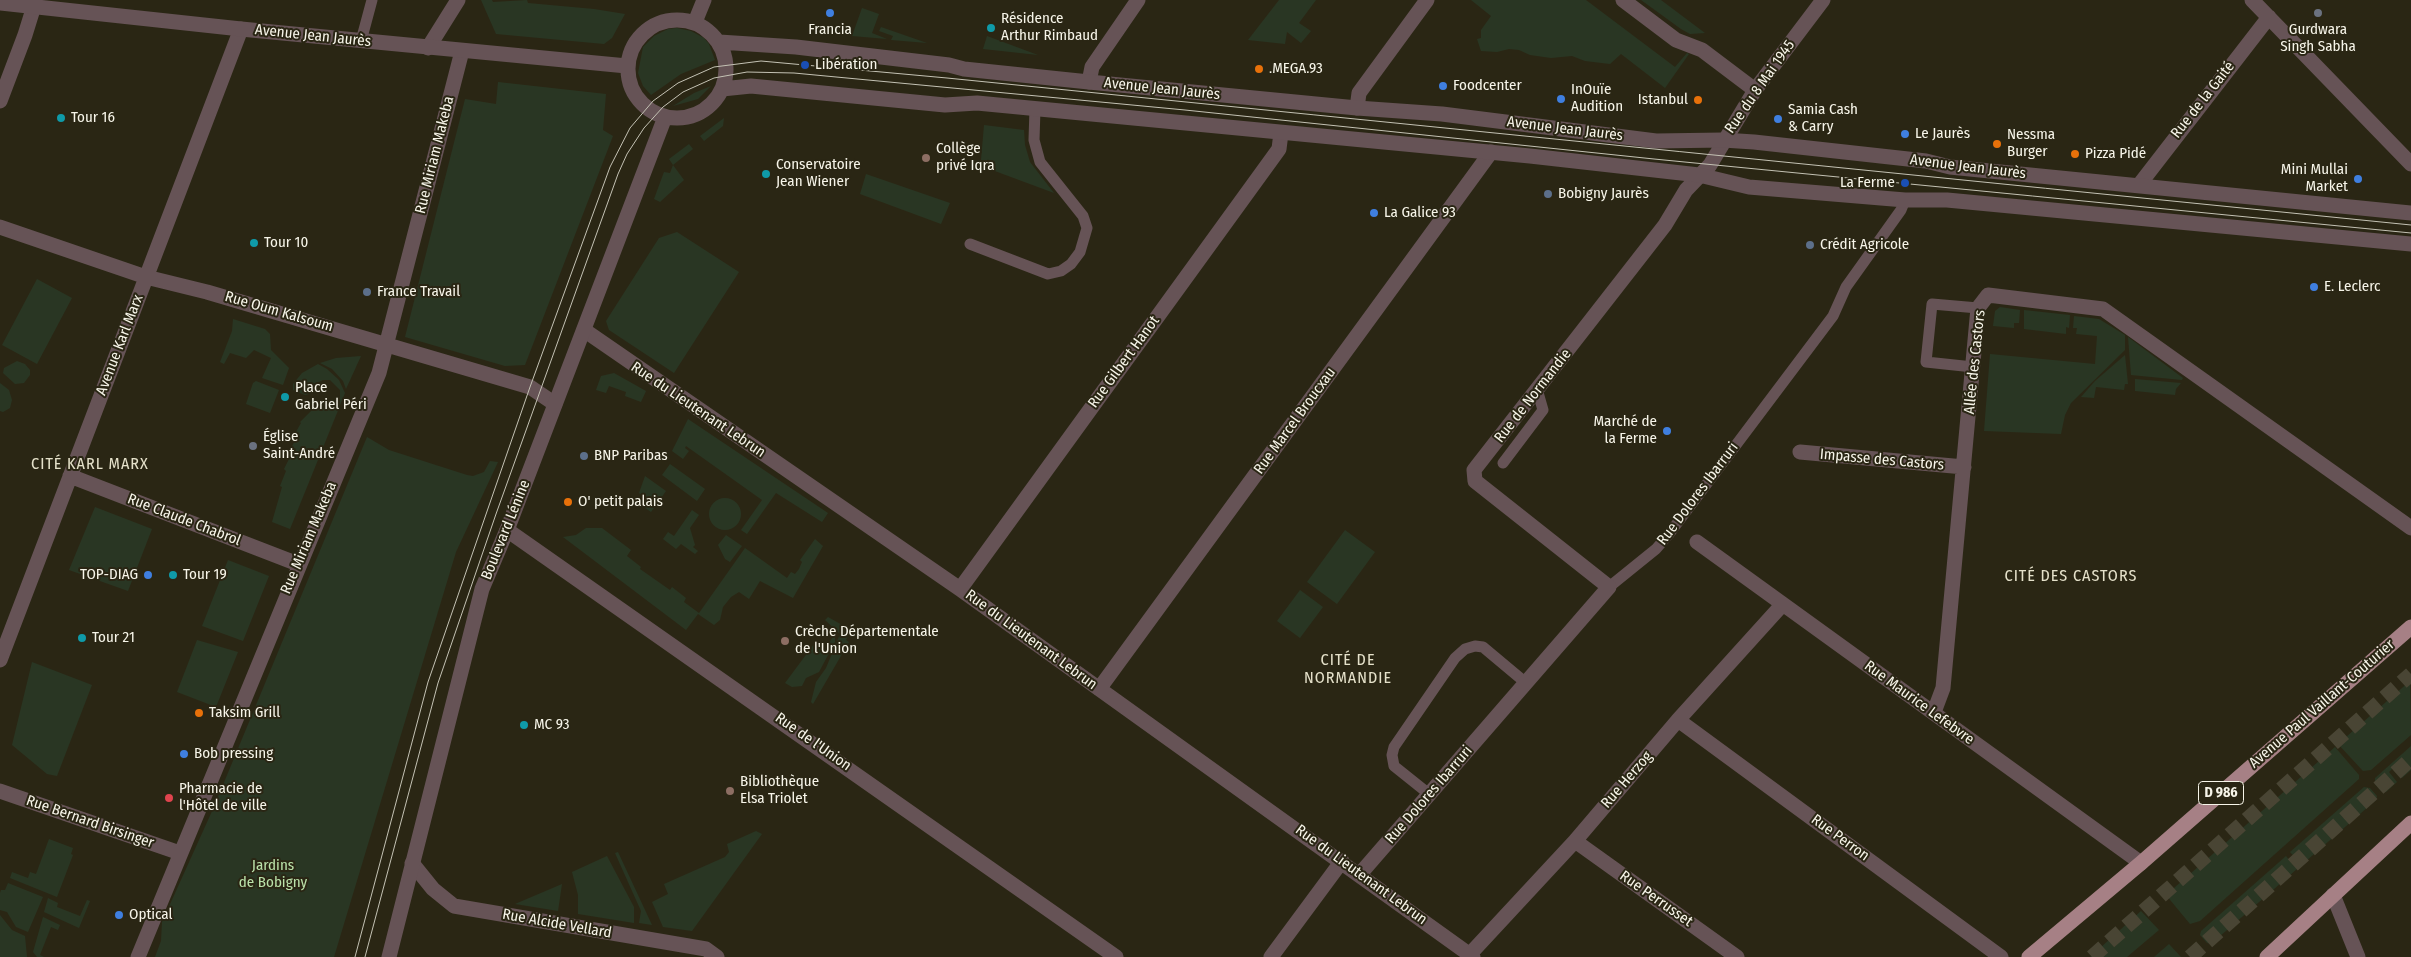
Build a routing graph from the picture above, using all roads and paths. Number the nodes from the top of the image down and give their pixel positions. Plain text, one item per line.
1 (372, 0) edge
2 (458, 0) edge
3 (704, 0) edge
4 (1138, 0) edge
5 (1427, 0) edge
6 (1623, 0) edge
7 (1823, 0) edge
8 (2252, 0) edge
9 (0, 3) edge
10 (34, 6) junction
11 (2269, 17) junction
12 (695, 22) junction
13 (241, 29) junction
14 (361, 41) junction
15 (719, 42) junction
16 (428, 48) junction
17 (462, 51) junction
18 (627, 66) junction
19 (1090, 82) junction
20 (722, 89) junction
21 (1755, 90) junction
22 (0, 101) edge
23 (1357, 108) junction
24 (1035, 109) junction
25 (665, 117) junction
26 (1281, 133) junction
27 (1723, 140) junction
28 (1491, 152) junction
29 (2411, 164) edge
30 (1699, 175) junction
31 (2138, 185) junction
32 (1906, 200) junction
33 (2411, 213) edge
34 (0, 227) edge
35 (970, 244) dead end
36 (2411, 244) edge
37 (146, 277) junction
38 (1978, 308) junction
39 (584, 330) junction
40 (387, 344) junction
41 (1973, 367) junction
42 (1538, 389) junction
43 (554, 404) junction
44 (1800, 452) dead end
45 (1503, 463) dead end
46 (1964, 467) junction
47 (70, 476) junction
48 (2411, 528) edge
49 (507, 530) junction
50 (1697, 542) dead end
51 (298, 564) junction
52 (1608, 587) junction
53 (960, 589) junction
54 (1782, 605) junction
55 (2411, 626) edge
56 (0, 660) edge
57 (1526, 683) junction
58 (1099, 689) junction
59 (1934, 712) junction
60 (1678, 720) junction
61 (0, 791) edge
62 (1429, 794) junction
63 (2411, 823) edge
64 (1575, 841) junction
65 (180, 853) junction
66 (1342, 861) junction
67 (412, 863) junction
68 (2141, 863) junction
69 (1360, 874) junction
70 (2333, 895) junction
71 (1472, 956) edge
72 (138, 957) edge
73 (389, 957) edge
74 (718, 957) edge
75 (1116, 957) edge
76 (1271, 957) edge
77 (1737, 957) edge
78 (2001, 957) edge
79 (2029, 957) edge
80 (2267, 957) edge
81 (2358, 957) edge

1 - 14 lane
2 - 16 street
3 - 12 street
4 - 19 street
5 - 23 street
6 - 21 street
7 - 21 street, Rue du 8 Mai 1945
8 - 11 street
9 - 10 street, Avenue Jean Jaurès
10 - 13 street, Avenue Jean Jaurès
10 - 22 street
11 - 29 street
11 - 31 street, Rue de la Gaité
12 - 15 street
12 - 18 street
13 - 14 street, Avenue Jean Jaurès
13 - 37 street, Avenue Karl Marx
14 - 16 street, Avenue Jean Jaurès
15 - 19 street, Avenue Jean Jaurès
15 - 20 street
16 - 17 street, Avenue Jean Jaurès
17 - 18 street, Avenue Jean Jaurès
17 - 40 street, Rue Miriam Makeba
18 - 25 street
19 - 23 street, Avenue Jean Jaurès
20 - 24 street, Avenue Jean Jaurès
20 - 25 street
21 - 27 street, Rue du 8 Mai 1945
23 - 27 street, Avenue Jean Jaurès
24 - 26 street, Avenue Jean Jaurès
24 - 35 lane
25 - 39 street, Boulevard Lénine
26 - 28 street, Avenue Jean Jaurès
26 - 53 street, Rue Gilbert Hanot
27 - 30 street, Rue du 8 Mai 1945
27 - 31 street, Avenue Jean Jaurès
28 - 30 street, Avenue Jean Jaurès
28 - 58 street, Rue Marcel Broucxau
30 - 32 street, Avenue Jean Jaurès
30 - 42 street, Rue de Normandie
31 - 33 street, Avenue Jean Jaurès
32 - 36 street, Avenue Jean Jaurès
32 - 52 lane, Rue Dolores Ibarruri
34 - 37 street, Rue Oum Kalsoum
37 - 40 street, Rue Oum Kalsoum
37 - 47 street, Avenue Karl Marx
38 - 41 street, Allée des Castors
38 - 41 lane
38 - 48 street, Allée des Castors
39 - 43 street, Boulevard Lénine
39 - 53 street, Rue du Lieutenant Lebrun
40 - 43 street, Rue Oum Kalsoum
40 - 51 street, Rue Miriam Makeba
41 - 46 street, Allée des Castors
42 - 45 lane
42 - 52 street, Rue de Normandie
43 - 49 street, Boulevard Lénine
44 - 46 street, Impasse des Castors
46 - 59 street, Allée des Castors
47 - 51 street, Rue Claude Chabrol
47 - 56 street, Avenue Karl Marx
49 - 67 street, Boulevard Lénine
49 - 75 street, Rue de l'Union
50 - 54 street, Rue Maurice Lefebvre
51 - 65 street, Rue Miriam Makeba
52 - 57 street, Rue Dolores Ibarruri
53 - 58 street, Rue du Lieutenant Lebrun
54 - 59 street, Rue Maurice Lefebvre
54 - 60 street, Rue Herzog
55 - 68 main road, Avenue Paul Vaillant-Couturier / D 986
57 - 62 street, Rue Dolores Ibarruri
57 - 62 lane
58 - 66 street, Rue du Lieutenant Lebrun
59 - 68 street, Rue Maurice Lefebvre
60 - 64 street, Rue Herzog
60 - 78 street, Rue Perron
61 - 65 street, Rue Bernard Birsinger
62 - 69 street, Rue Dolores Ibarruri
63 - 70 main road
64 - 71 street, Rue Herzog
64 - 77 street, Rue Perrusset
65 - 72 street, Rue Miriam Makeba
66 - 69 street, Rue du Lieutenant Lebrun
66 - 76 street
67 - 73 street, Boulevard Lénine
67 - 74 street, Rue Alcide Vellard
68 - 79 main road, Avenue Paul Vaillant-Couturier / D 986
69 - 71 street, Rue du Lieutenant Lebrun
70 - 80 main road
70 - 81 street

